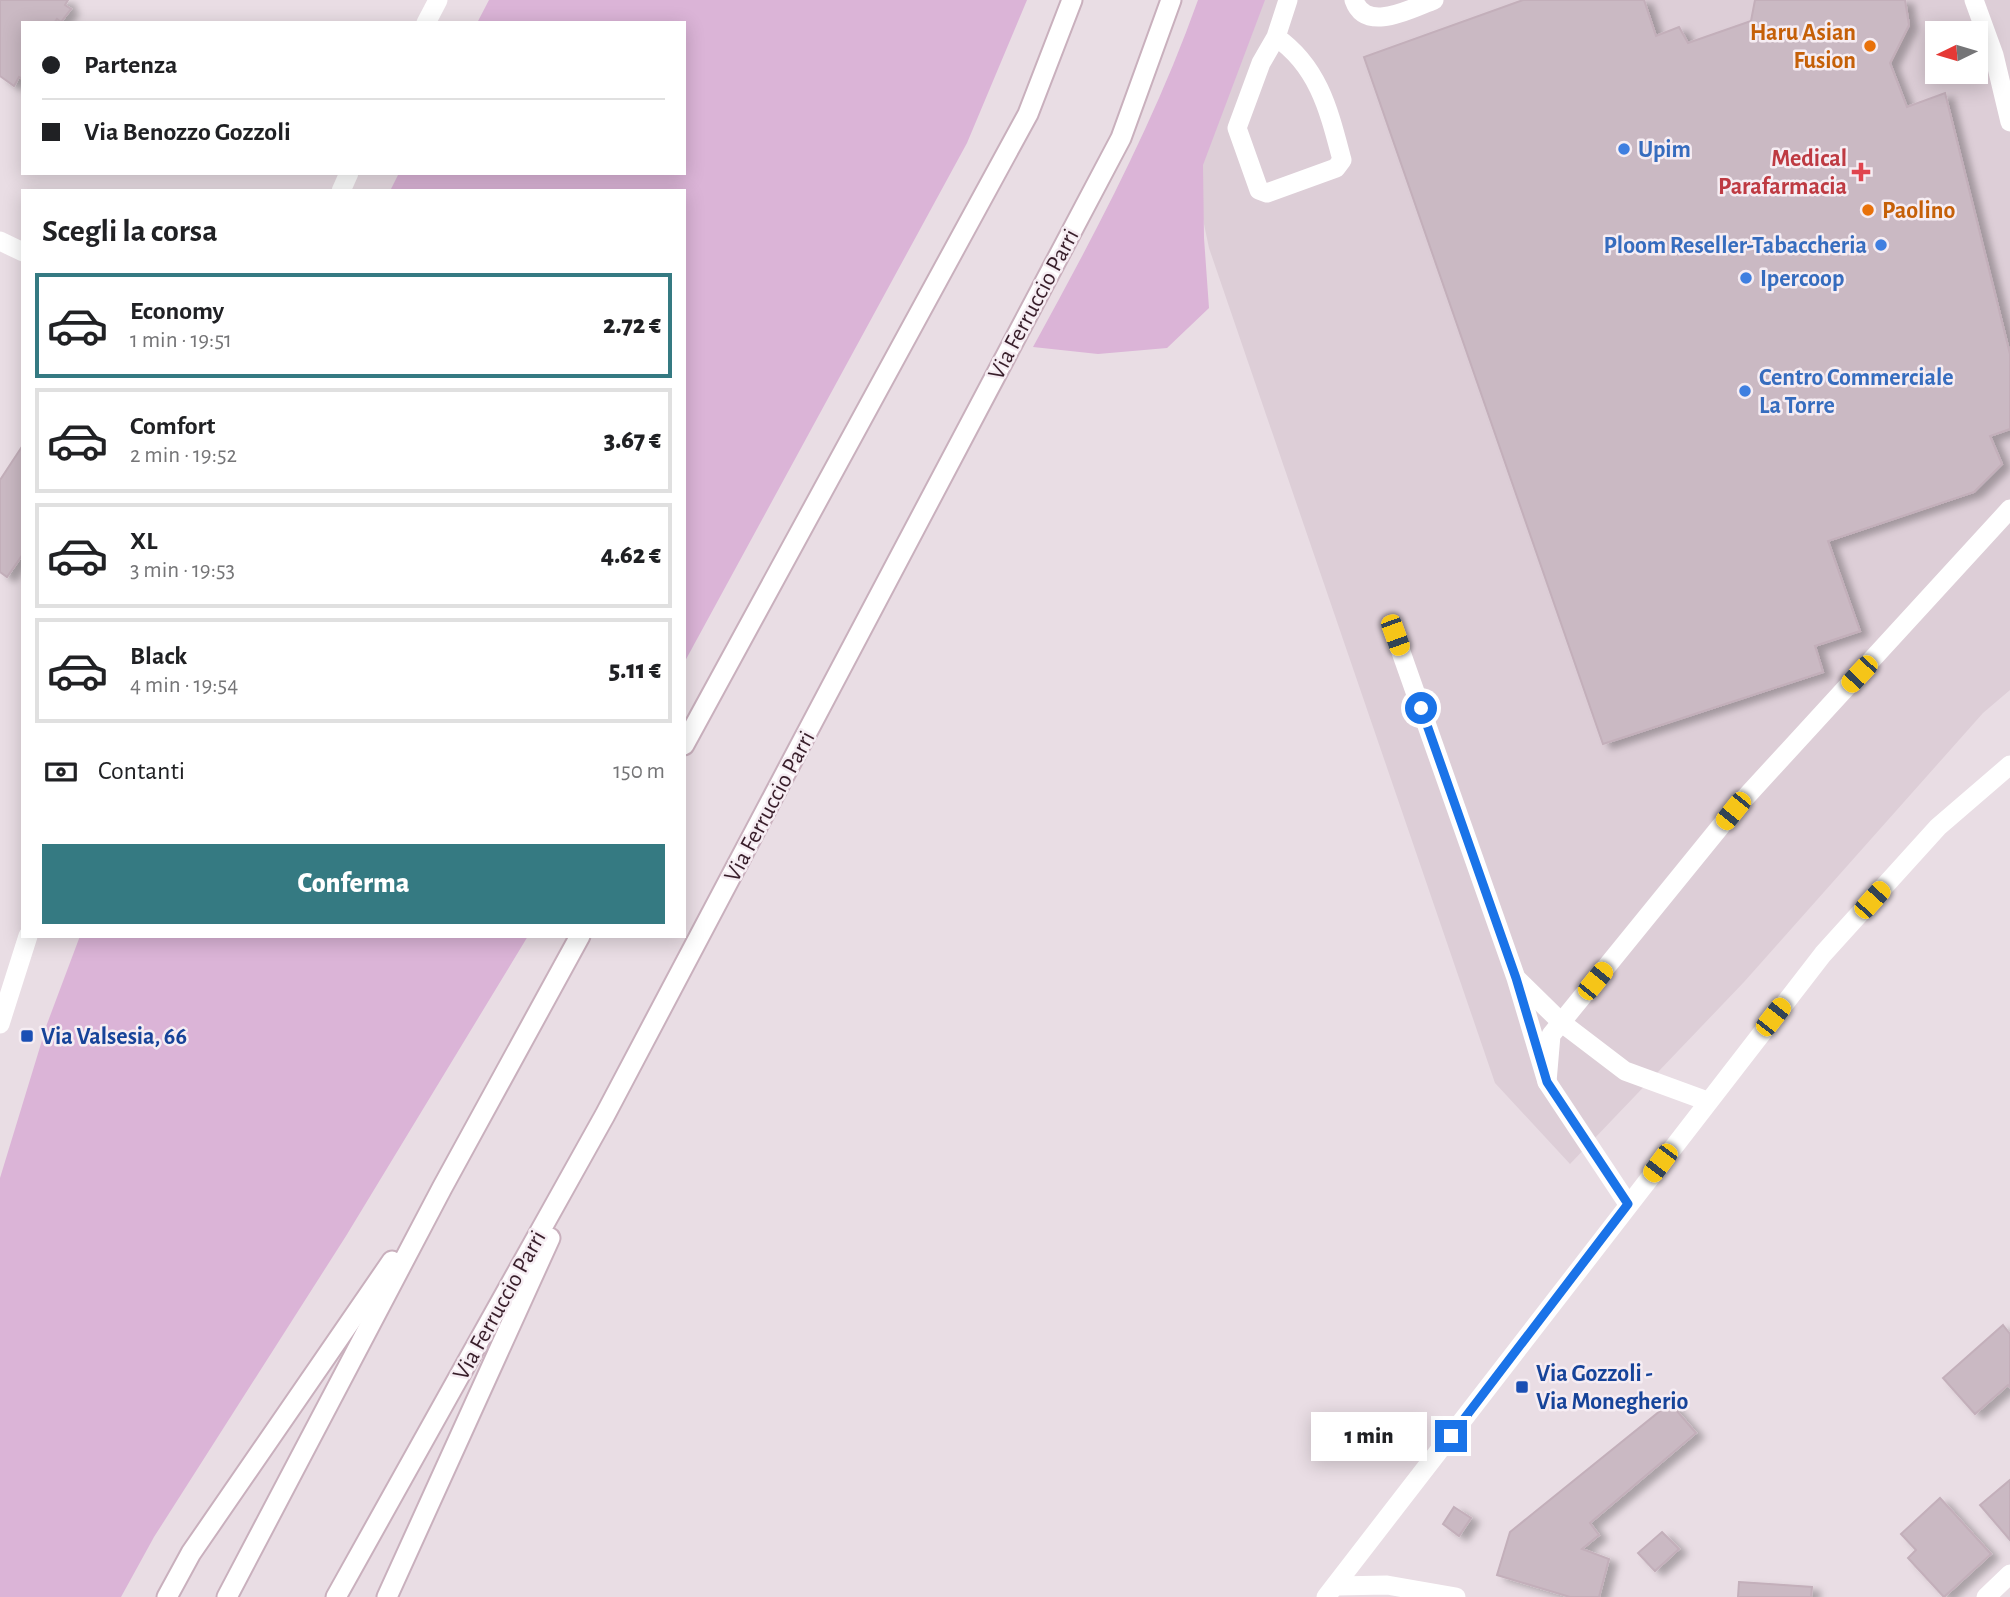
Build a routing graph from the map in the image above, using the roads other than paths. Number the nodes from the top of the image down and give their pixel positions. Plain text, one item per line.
1 (438, 0) edge
2 (1072, 0) edge
3 (1171, 0) edge
4 (1288, 0) edge
5 (1354, 0) edge
6 (1434, 0) edge
7 (1974, 0) edge
8 (1988, 0) edge
9 (427, 21) edge
10 (1276, 37) junction
11 (1994, 55) junction
12 (2010, 122) edge
13 (0, 241) edge
14 (21, 251) edge
15 (2010, 509) edge
16 (1395, 635) dead end
17 (686, 741) edge
18 (2010, 765) edge
19 (27, 938) edge
20 (579, 938) edge
21 (1516, 978) junction
22 (1562, 1023) junction
23 (0, 1024) edge
24 (1547, 1082) junction
25 (1707, 1101) junction
26 (605, 1115) junction
27 (442, 1188) junction
28 (1628, 1204) junction
29 (2010, 1574) edge
30 (1331, 1592) edge
31 (167, 1597) edge
32 (227, 1597) edge
33 (336, 1597) edge
34 (387, 1597) edge
35 (1455, 1597) edge
36 (1986, 1597) edge

1 - 9 main road
2 - 17 main road
3 - 26 main road, Via Ferruccio Parri
4 - 10 main road
5 - 6 main road
7 - 11 main road
8 - 11 main road
10 - 10 main road
11 - 12 main road
13 - 14 main road
15 - 22 main road
16 - 21 main road
18 - 25 main road
19 - 23 main road
20 - 27 main road
21 - 22 main road
21 - 24 main road
22 - 24 main road
22 - 25 main road
24 - 28 main road
25 - 28 main road
26 - 33 main road, Via Ferruccio Parri
26 - 34 main road
27 - 31 main road
27 - 32 main road
28 - 30 main road
29 - 36 main road
30 - 35 main road

